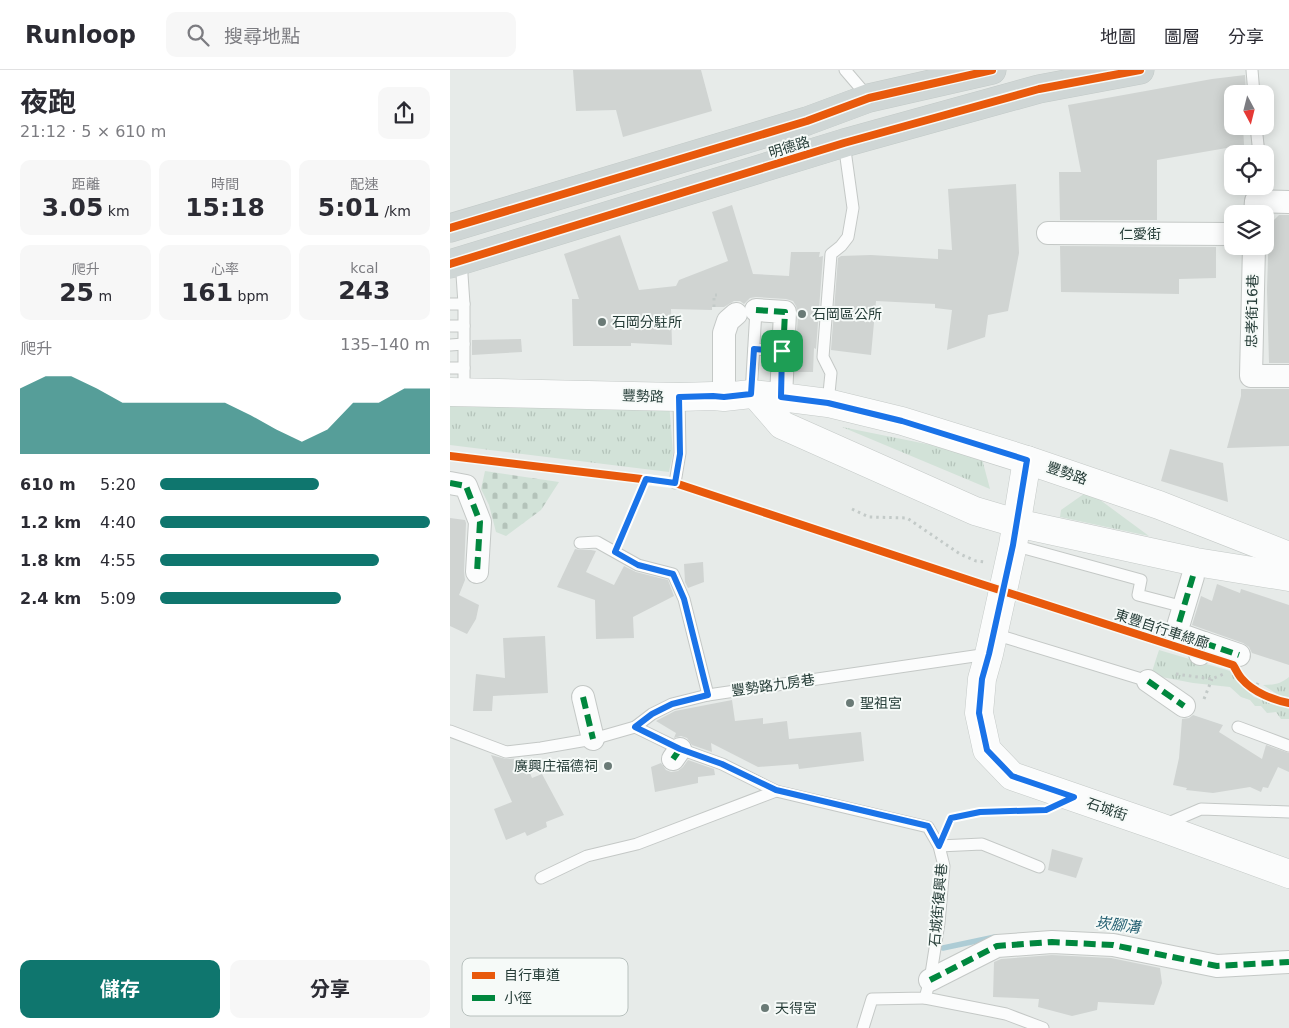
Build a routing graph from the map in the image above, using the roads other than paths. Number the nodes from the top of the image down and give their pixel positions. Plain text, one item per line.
1 (845, 70) edge
2 (992, 70) edge
3 (1140, 70) edge
4 (1252, 70) edge
5 (1253, 85) edge
6 (869, 98) junction
7 (844, 143) junction
8 (1258, 200) edge
9 (1289, 202) edge
10 (450, 228) edge
11 (1048, 234) dead end
12 (1224, 234) edge
13 (1254, 255) edge
14 (456, 262) edge
15 (450, 304) edge
16 (464, 304) junction
17 (746, 312) junction
18 (450, 320) edge
19 (464, 323) junction
20 (450, 326) edge
21 (450, 345) edge
22 (464, 347) junction
23 (754, 349) junction
24 (450, 350) edge
25 (782, 351) junction
26 (450, 368) edge
27 (1289, 376) edge
28 (459, 384) edge
29 (762, 396) junction
30 (679, 397) junction
31 (724, 397) junction
32 (828, 403) junction
33 (1027, 460) junction
34 (450, 483) edge
35 (675, 483) road end
36 (580, 543) dead end
37 (1012, 545) junction
38 (1289, 556) edge
39 (477, 572) dead end
40 (1193, 576) dead end
41 (1289, 577) edge
42 (1189, 602) junction
43 (991, 644) junction
44 (1233, 664) road end
45 (1148, 681) joint
46 (708, 695) junction
47 (583, 697) dead end
48 (1192, 706) road end
49 (635, 727) junction
50 (1238, 727) dead end
51 (450, 731) edge
52 (593, 739) junction
53 (1289, 746) edge
54 (776, 790) junction
55 (1289, 812) edge
56 (1160, 827) junction
57 (939, 846) junction
58 (1039, 867) dead end
59 (1289, 874) edge
60 (541, 878) dead end
61 (1289, 962) edge
62 (927, 989) junction
63 (863, 1028) edge
64 (1043, 1028) edge

1 - 6 lane
2 - 6 main road, 明德路
3 - 7 main road, 明德路
4 - 5 lane
6 - 10 main road, 明德路
7 - 14 main road, 明德路
7 - 32 lane
8 - 9 street
11 - 12 street, 仁愛街
13 - 27 street, 忠孝街16巷
14 - 16 lane
15 - 16 lane
16 - 19 lane
17 - 23 lane
17 - 25 street
17 - 31 street
18 - 19 lane
19 - 20 lane
19 - 22 lane
21 - 22 lane
22 - 24 lane
22 - 28 lane
23 - 25 lane
23 - 29 lane
25 - 29 street
26 - 28 lane
28 - 30 street, 豐勢路
29 - 31 street, 豐勢路
29 - 32 street, 豐勢路
29 - 37 street
30 - 31 street, 豐勢路
30 - 35 lane
32 - 33 street, 豐勢路
33 - 37 street, 石城街
33 - 38 street, 豐勢路
34 - 39 street
36 - 46 lane
37 - 41 street
37 - 42 lane
37 - 43 street, 石城街
40 - 42 street
42 - 44 street
43 - 45 lane
43 - 46 lane, 豐勢路九房巷
43 - 56 street, 石城街
45 - 48 street
46 - 49 lane, 豐勢路九房巷
47 - 52 street
49 - 52 lane, 豐勢路九房巷
49 - 54 lane, 石城街復興巷
50 - 53 lane
51 - 52 lane, 豐勢路九房巷
54 - 57 lane, 石城街復興巷
54 - 60 lane
55 - 56 lane
56 - 59 street, 石城街
57 - 58 lane
57 - 62 lane, 石城街復興巷
61 - 62 street
62 - 63 lane
62 - 64 lane

